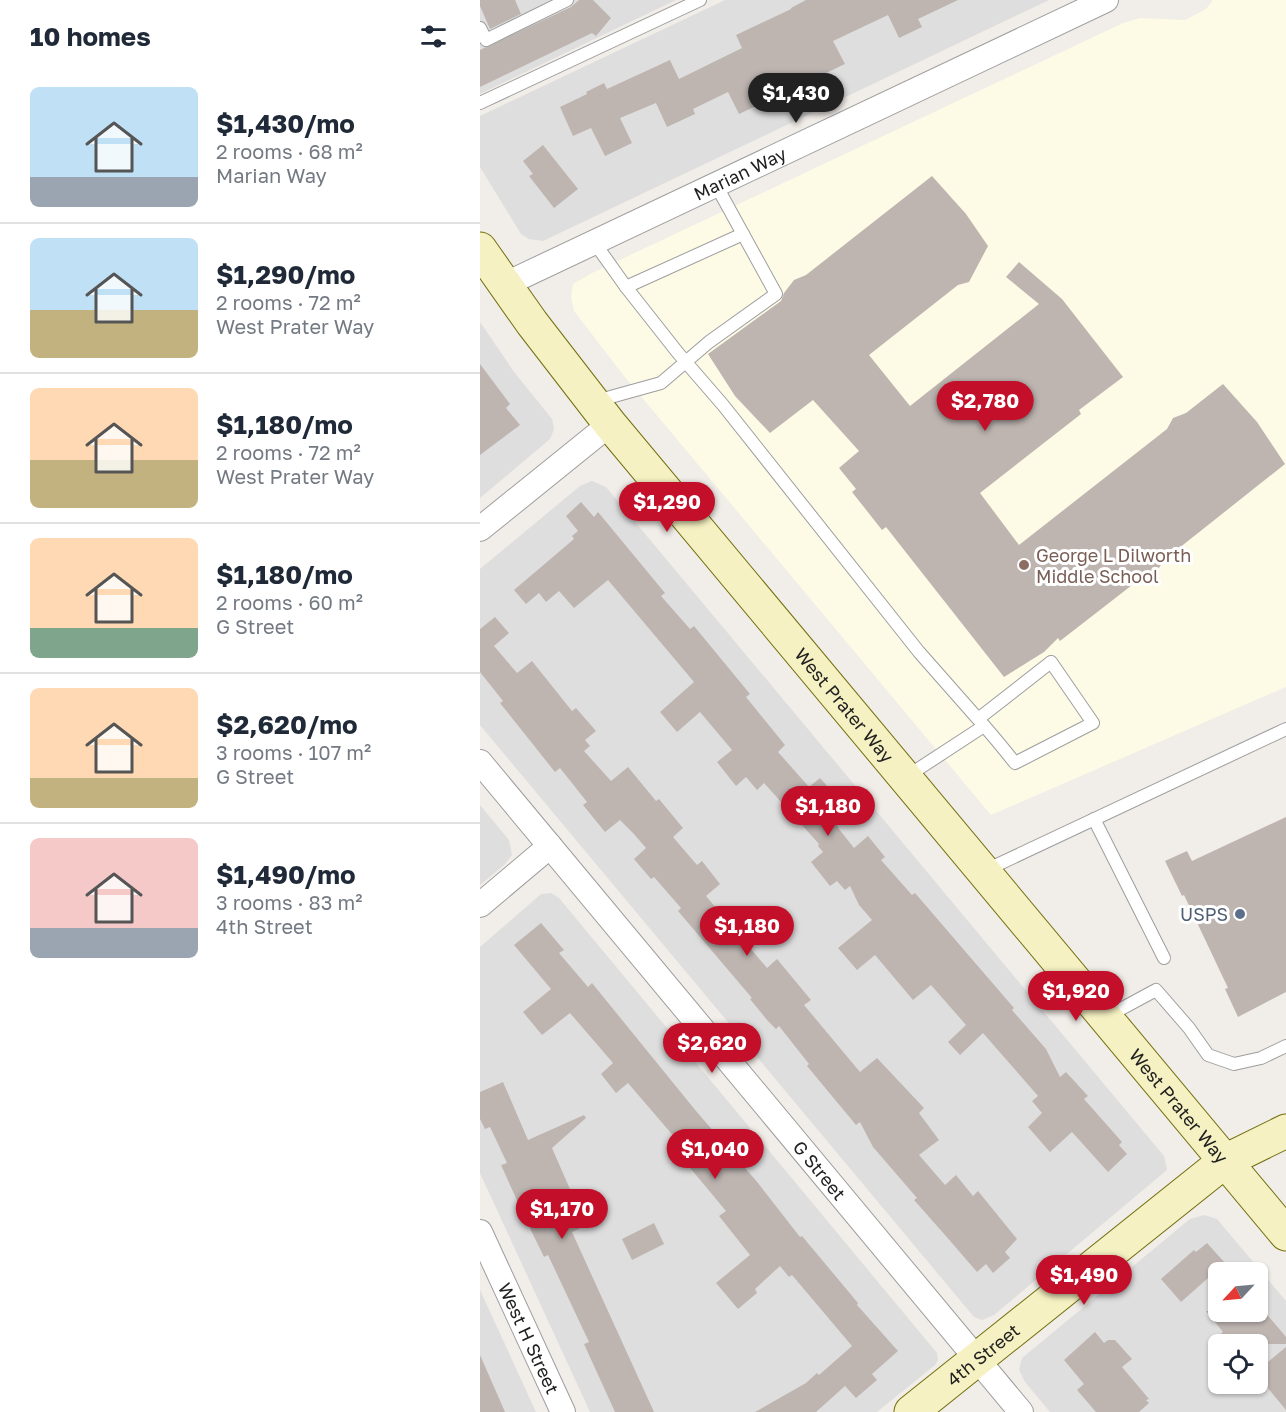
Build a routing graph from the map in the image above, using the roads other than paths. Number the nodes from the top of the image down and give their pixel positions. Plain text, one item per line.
1 (567, 0) edge
2 (700, 0) edge
3 (1106, 0) edge
4 (480, 28) edge
5 (480, 103) edge
6 (716, 185) junction
7 (743, 234) junction
8 (594, 242) junction
9 (480, 249) edge
10 (504, 285) junction
11 (626, 287) junction
12 (686, 361) junction
13 (601, 413) junction
14 (480, 529) edge
15 (981, 722) junction
16 (1286, 729) edge
17 (480, 762) edge
18 (905, 778) junction
19 (1094, 819) junction
20 (550, 846) junction
21 (983, 872) junction
22 (480, 905) edge
23 (1164, 958) dead end
24 (1105, 1017) junction
25 (1286, 1046) edge
26 (1286, 1131) edge
27 (1224, 1161) junction
28 (480, 1232) edge
29 (1286, 1234) edge
30 (977, 1359) junction
31 (563, 1412) edge
32 (911, 1412) edge
33 (1021, 1412) edge

1 - 4 lane
2 - 5 lane
3 - 6 street, Marian Way
6 - 7 lane
6 - 8 street, Marian Way
7 - 11 lane
7 - 12 lane
8 - 10 street, Marian Way
8 - 11 lane
9 - 10 main road, West Prater Way
10 - 13 main road, West Prater Way
11 - 12 lane
12 - 13 lane
12 - 15 lane
13 - 14 street
13 - 18 main road, West Prater Way
15 - 15 lane
15 - 18 lane
16 - 19 lane
17 - 20 street, G Street
18 - 21 main road, West Prater Way
19 - 21 lane
19 - 23 lane
20 - 22 street
20 - 30 street, G Street
21 - 24 main road, West Prater Way
24 - 25 lane
24 - 27 main road, West Prater Way
26 - 27 main road, 4th Street
27 - 29 main road, West Prater Way
27 - 30 main road, 4th Street
28 - 31 street, West H Street
30 - 32 main road, 4th Street
30 - 33 street, G Street

